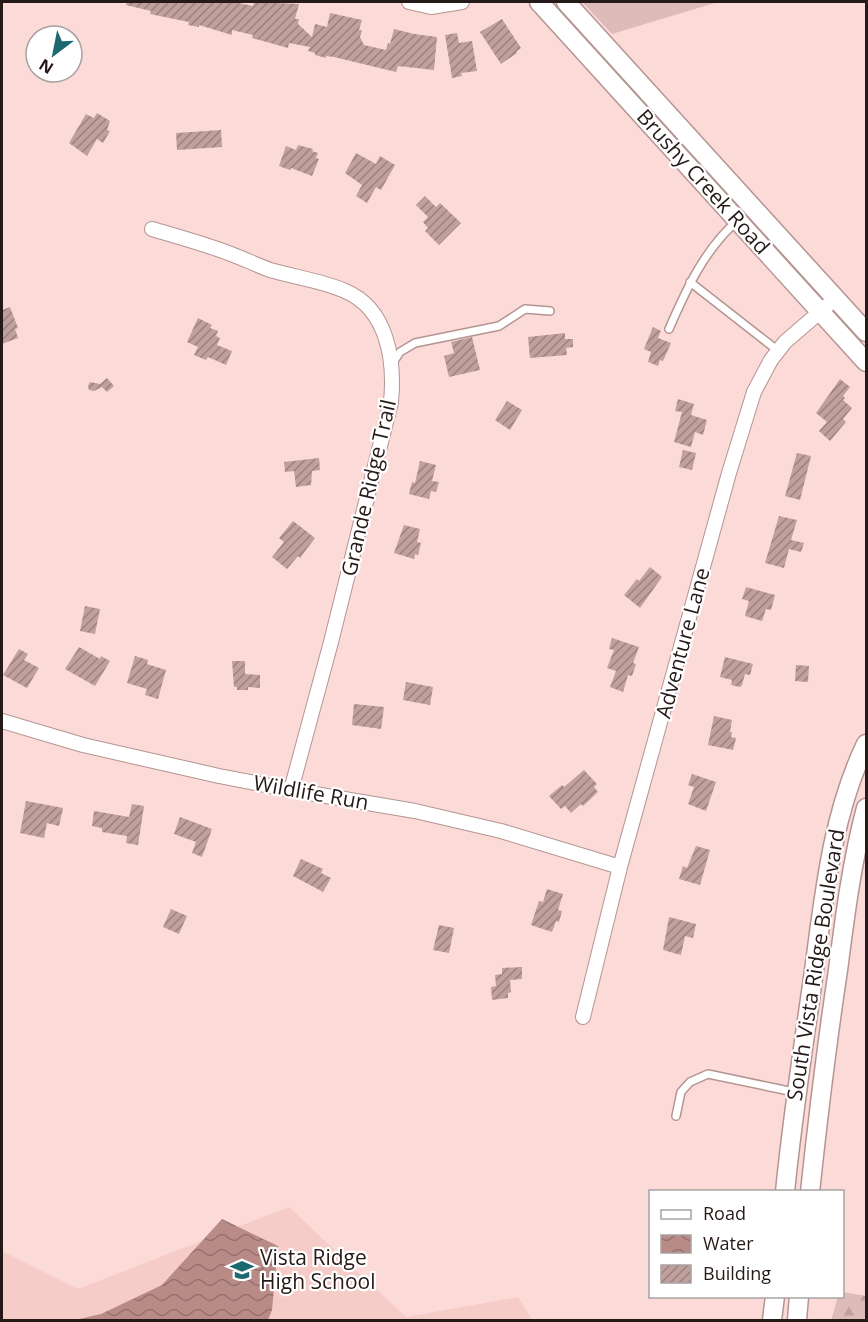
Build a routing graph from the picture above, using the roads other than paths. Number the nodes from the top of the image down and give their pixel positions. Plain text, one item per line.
1 (409, 2) edge
2 (462, 2) edge
3 (539, 2) edge
4 (566, 2) edge
5 (738, 221) junction
6 (152, 229) dead end
7 (690, 282) junction
8 (836, 298) junction
9 (550, 311) dead end
10 (820, 311) junction
11 (669, 329) dead end
12 (867, 332) edge
13 (777, 350) junction
14 (867, 362) edge
15 (392, 364) junction
16 (2, 721) edge
17 (867, 744) edge
18 (291, 790) junction
19 (867, 808) edge
20 (620, 867) junction
21 (583, 1017) dead end
22 (797, 1093) junction
23 (676, 1116) dead end
24 (785, 1190) edge
25 (810, 1190) edge
26 (775, 1298) edge
27 (800, 1298) edge
28 (772, 1320) edge
29 (797, 1320) edge

1 - 2 street
3 - 5 main road, Brushy Creek Road
4 - 8 main road, Brushy Creek Road
5 - 7 lane
5 - 10 main road, Brushy Creek Road
6 - 15 street, Grande Ridge Trail
7 - 11 lane
7 - 13 lane
8 - 10 street, Adventure Lane
8 - 12 main road, Brushy Creek Road
9 - 15 lane
10 - 13 street, Adventure Lane
10 - 14 main road, Brushy Creek Road
13 - 20 street, Adventure Lane
15 - 18 street, Grande Ridge Trail
16 - 18 street, Wildlife Run
17 - 22 main road, South Vista Ridge Boulevard
18 - 20 street, Wildlife Run
19 - 25 main road, South Vista Ridge Boulevard
20 - 21 street, Adventure Lane
22 - 23 lane
22 - 24 main road, South Vista Ridge Boulevard
26 - 28 main road
27 - 29 main road

